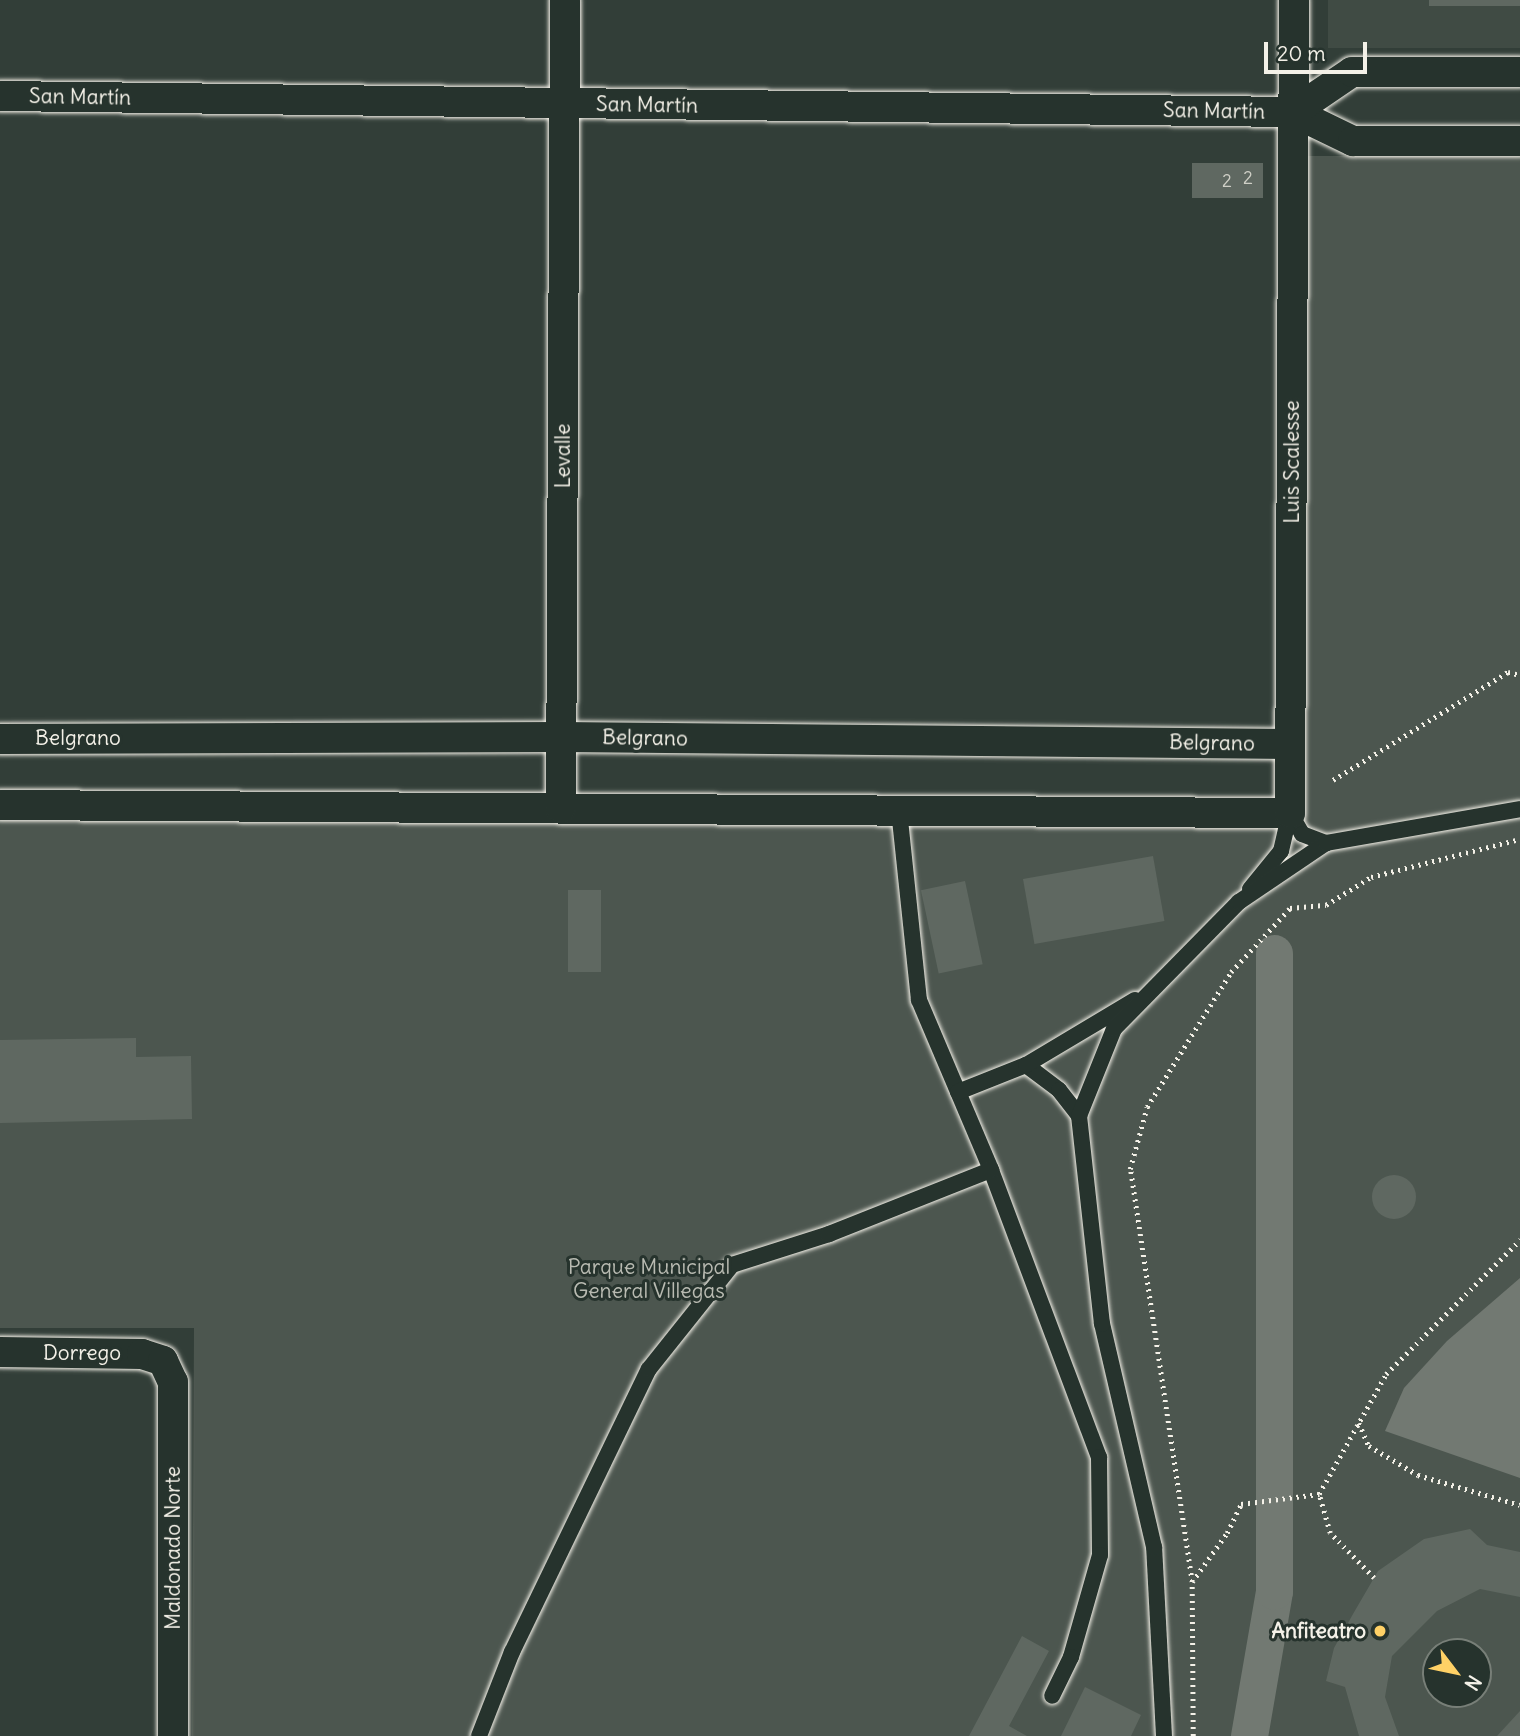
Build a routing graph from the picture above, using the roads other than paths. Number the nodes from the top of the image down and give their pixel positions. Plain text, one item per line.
1 (565, 0) edge
2 (1294, 0) edge
3 (1520, 72) edge
4 (0, 96) edge
5 (564, 104) junction
6 (1293, 112) junction
7 (1520, 141) edge
8 (561, 737) junction
9 (0, 739) edge
10 (1290, 744) junction
11 (0, 805) edge
12 (561, 808) junction
13 (1520, 809) edge
14 (899, 810) junction
15 (1290, 813) junction
16 (1326, 843) junction
17 (1239, 902) junction
18 (1151, 991) junction
19 (1026, 1065) junction
20 (958, 1092) junction
21 (1079, 1116) junction
22 (991, 1170) junction
23 (0, 1352) edge
24 (163, 1361) joint
25 (1052, 1696) dead end
26 (173, 1736) edge
27 (479, 1736) edge
28 (1164, 1736) edge

1 - 5 street, Levalle
2 - 6 street, Luis Scalesse
3 - 6 street, San Martín
4 - 5 street, San Martín
5 - 6 street, San Martín
5 - 8 street, Levalle
6 - 7 street, San Martín
6 - 10 street, Luis Scalesse
8 - 9 street, Belgrano
8 - 10 street, Belgrano
8 - 12 street, Levalle
10 - 15 street, Luis Scalesse
11 - 12 street
12 - 14 street
13 - 16 lane
14 - 15 street
14 - 20 lane
15 - 16 lane
15 - 17 lane
16 - 17 lane
17 - 18 lane
18 - 19 lane
18 - 21 lane
19 - 20 lane
19 - 21 lane
20 - 22 lane
21 - 28 lane
22 - 25 lane
22 - 27 lane
23 - 24 street, Dorrego
24 - 26 street, Maldonado Norte

